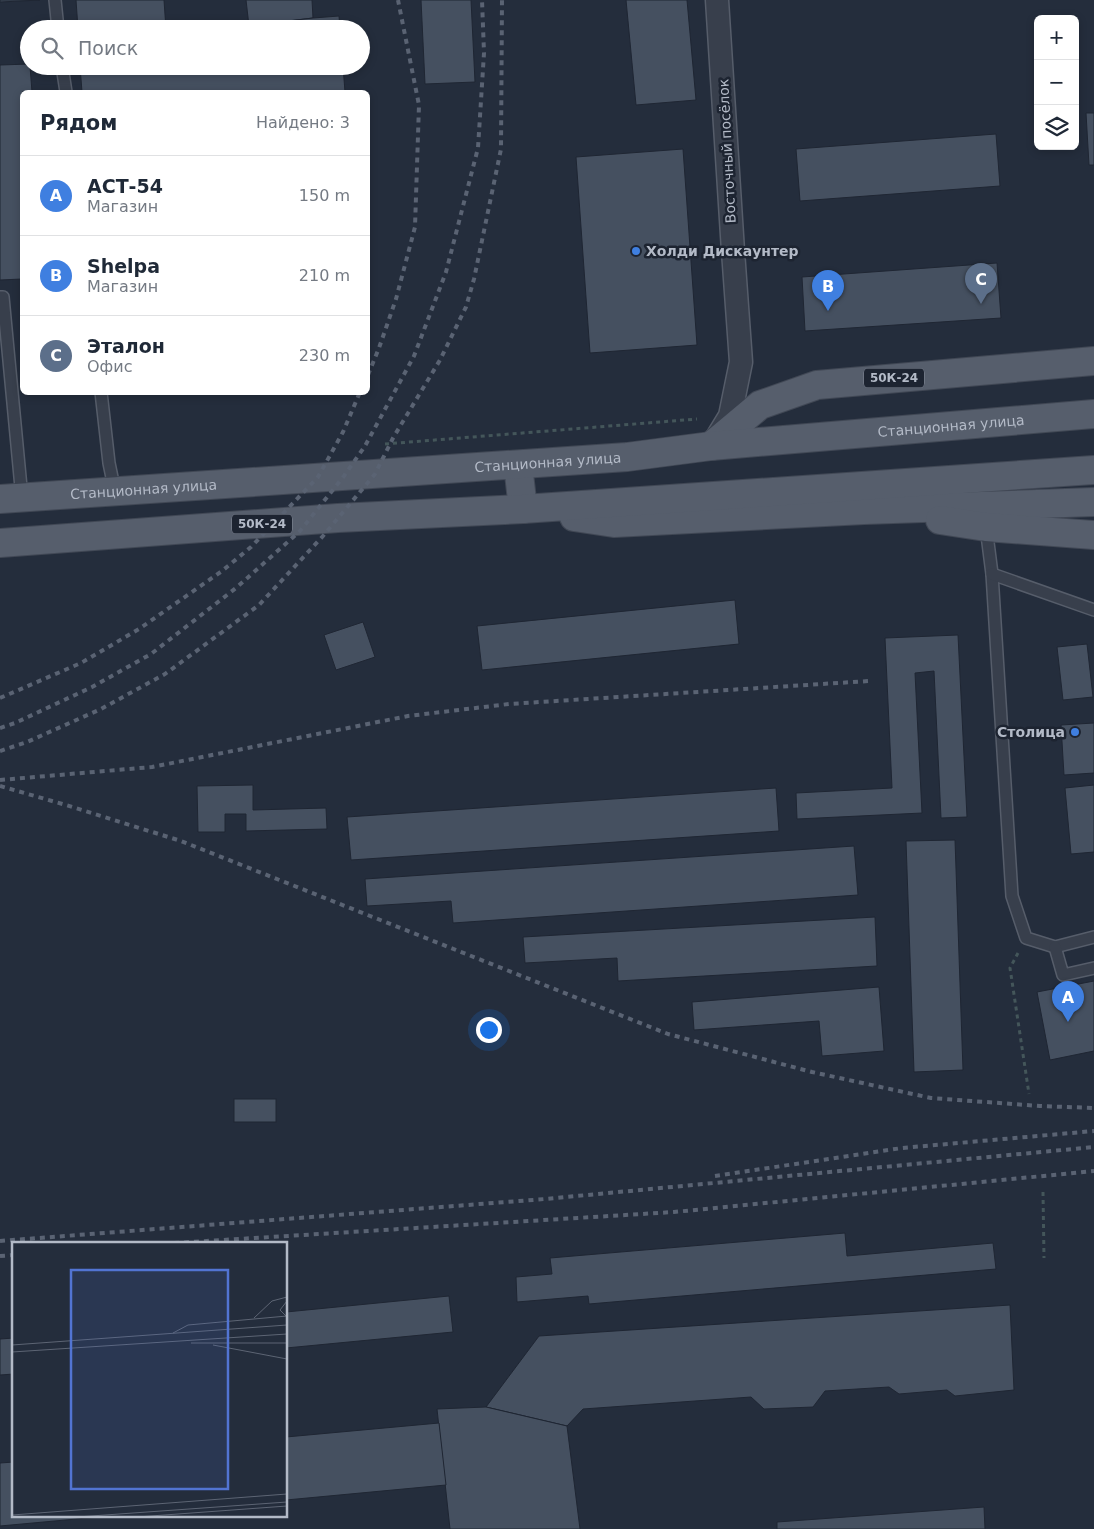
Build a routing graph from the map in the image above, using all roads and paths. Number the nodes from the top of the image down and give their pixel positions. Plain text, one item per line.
1 (55, 0) edge
2 (717, 0) edge
3 (57, 20) edge
4 (63, 75) edge
5 (66, 90) edge
6 (0, 297) edge
7 (1094, 361) edge
8 (101, 395) edge
9 (1094, 414) edge
10 (730, 416) junction
11 (382, 444) dead end
12 (711, 446) junction
13 (518, 465) junction
14 (1094, 470) edge
15 (114, 492) junction
16 (11, 498) edge
17 (1094, 502) edge
18 (523, 509) junction
19 (864, 510) junction
20 (986, 527) junction
21 (1094, 535) edge
22 (0, 543) edge
23 (992, 574) junction
24 (1094, 610) edge
25 (1094, 937) edge
26 (1026, 938) junction
27 (1054, 947) junction
28 (1094, 968) edge
29 (1029, 1094) dead end
30 (1043, 1192) dead end
31 (1044, 1258) dead end

1 - 3 lane
2 - 10 street, Восточный посёлок
4 - 5 lane
6 - 16 lane
7 - 12 main road, 50К-24
8 - 15 lane
9 - 12 main road, Станционная улица
10 - 11 path
10 - 12 street, Восточный посёлок
12 - 13 main road, Станционная улица
13 - 15 main road, Станционная улица
13 - 18 main road
14 - 18 main road
15 - 16 main road, Станционная улица
17 - 19 main road
18 - 19 main road, 50К-24
18 - 22 main road, 50К-24
19 - 20 main road, 50К-24
20 - 21 main road, 50К-24
20 - 23 lane
23 - 24 lane
23 - 26 lane
25 - 27 lane
26 - 27 lane
26 - 29 path
27 - 28 lane
30 - 31 path

